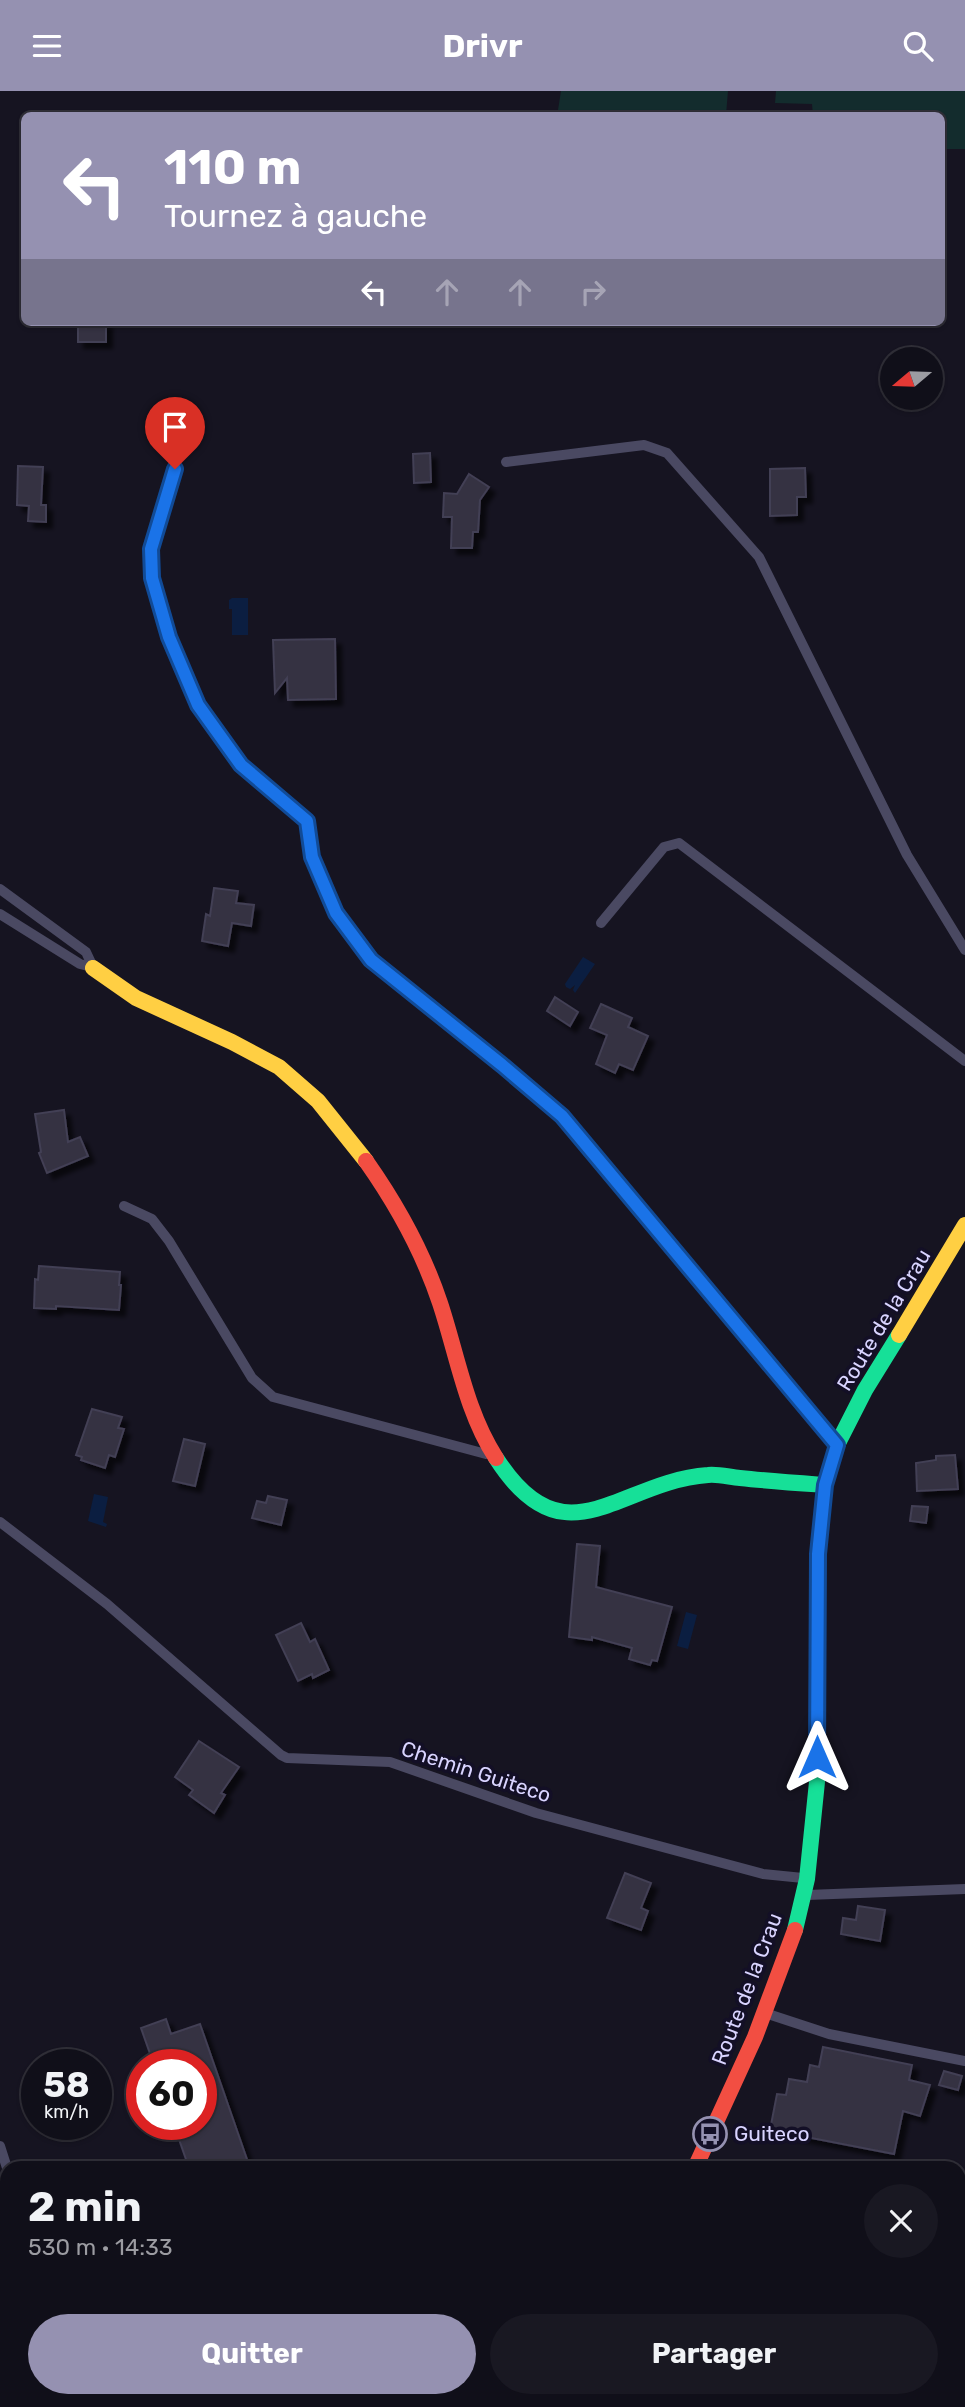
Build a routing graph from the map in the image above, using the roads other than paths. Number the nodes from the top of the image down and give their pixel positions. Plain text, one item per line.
1 (176, 457) dead end
2 (506, 462) dead end
3 (0, 889) edge
4 (0, 914) edge
5 (601, 923) dead end
6 (965, 950) edge
7 (93, 968) junction
8 (965, 1061) edge
9 (124, 1206) dead end
10 (965, 1225) edge
11 (837, 1445) junction
12 (493, 1456) junction
13 (825, 1485) junction
14 (0, 1523) edge
15 (805, 1887) junction
16 (965, 1889) edge
17 (764, 2013) junction
18 (965, 2061) edge
19 (698, 2161) edge

1 - 11 lane
2 - 6 lane
3 - 7 lane
4 - 7 lane
5 - 8 lane
7 - 12 street
9 - 12 lane
10 - 11 street, Route de la Crau
11 - 13 street, Route de la Crau
12 - 13 street
13 - 15 street, Route de la Crau
14 - 15 lane, Chemin Guiteco
15 - 16 lane, Chemin Guiteco
15 - 17 street, Route de la Crau
17 - 18 lane
17 - 19 street, Route de la Crau

